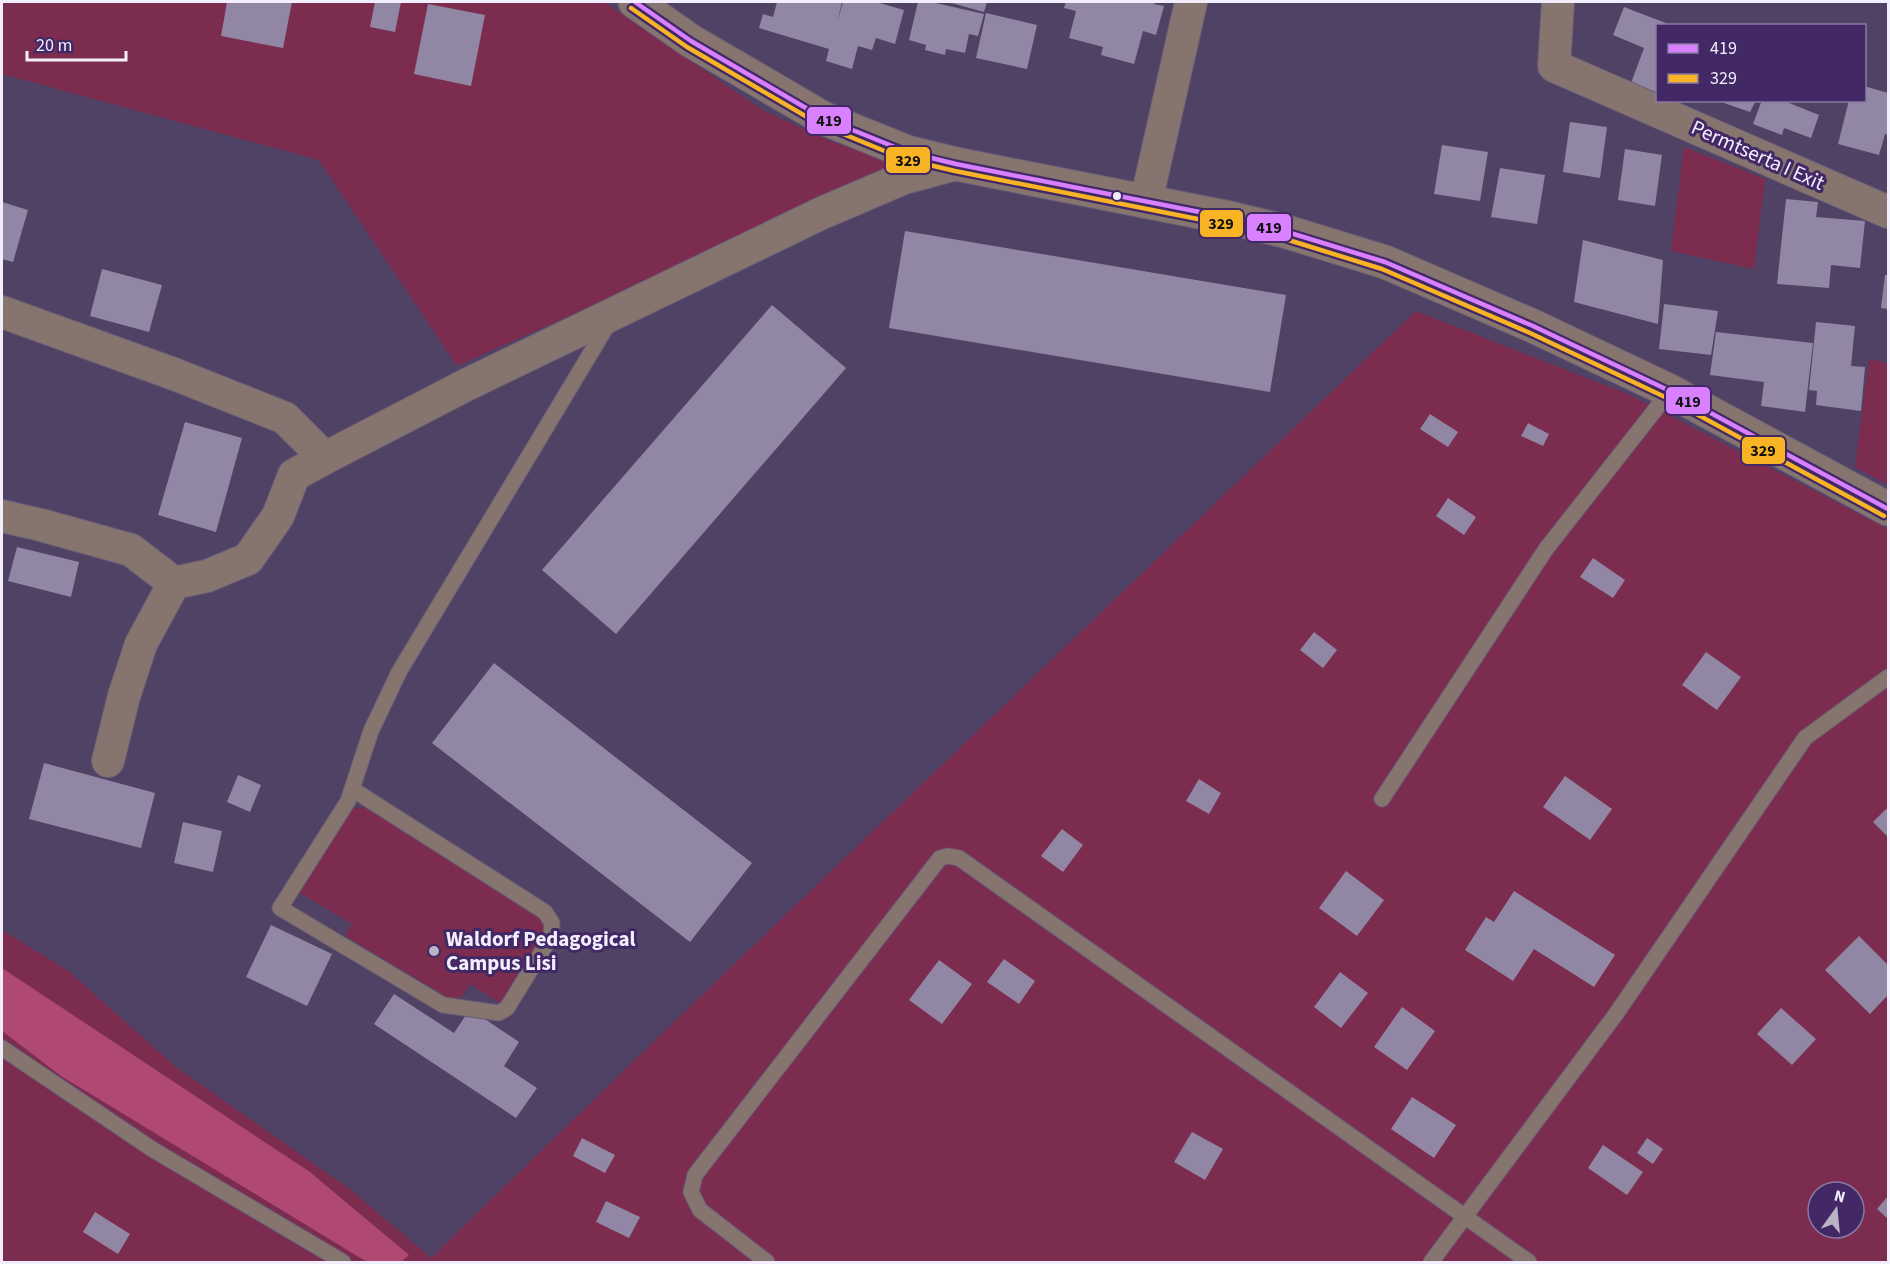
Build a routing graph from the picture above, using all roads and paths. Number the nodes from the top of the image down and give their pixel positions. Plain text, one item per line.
1 (635, 2) edge
2 (1191, 2) edge
3 (1558, 2) edge
4 (956, 164) junction
5 (1146, 202) junction
6 (1888, 212) edge
7 (616, 311) junction
8 (2, 312) edge
9 (1670, 391) junction
10 (326, 458) junction
11 (1888, 509) edge
12 (2, 516) edge
13 (174, 583) junction
14 (1888, 677) edge
15 (108, 761) dead end
16 (352, 789) junction
17 (1382, 799) dead end
18 (2, 1048) edge
19 (1466, 1217) junction
20 (343, 1263) edge
21 (767, 1263) edge
22 (1431, 1263) edge
23 (1529, 1263) edge

1 - 4 street
2 - 5 street
3 - 6 street, Permtserta I Exit
4 - 5 street
4 - 7 street
5 - 9 street
7 - 10 street
7 - 16 lane
8 - 10 street
9 - 11 street
9 - 17 lane
10 - 13 street
12 - 13 street
13 - 15 street
14 - 19 lane
16 - 16 lane
18 - 20 lane
19 - 21 lane
19 - 22 lane
19 - 23 lane

